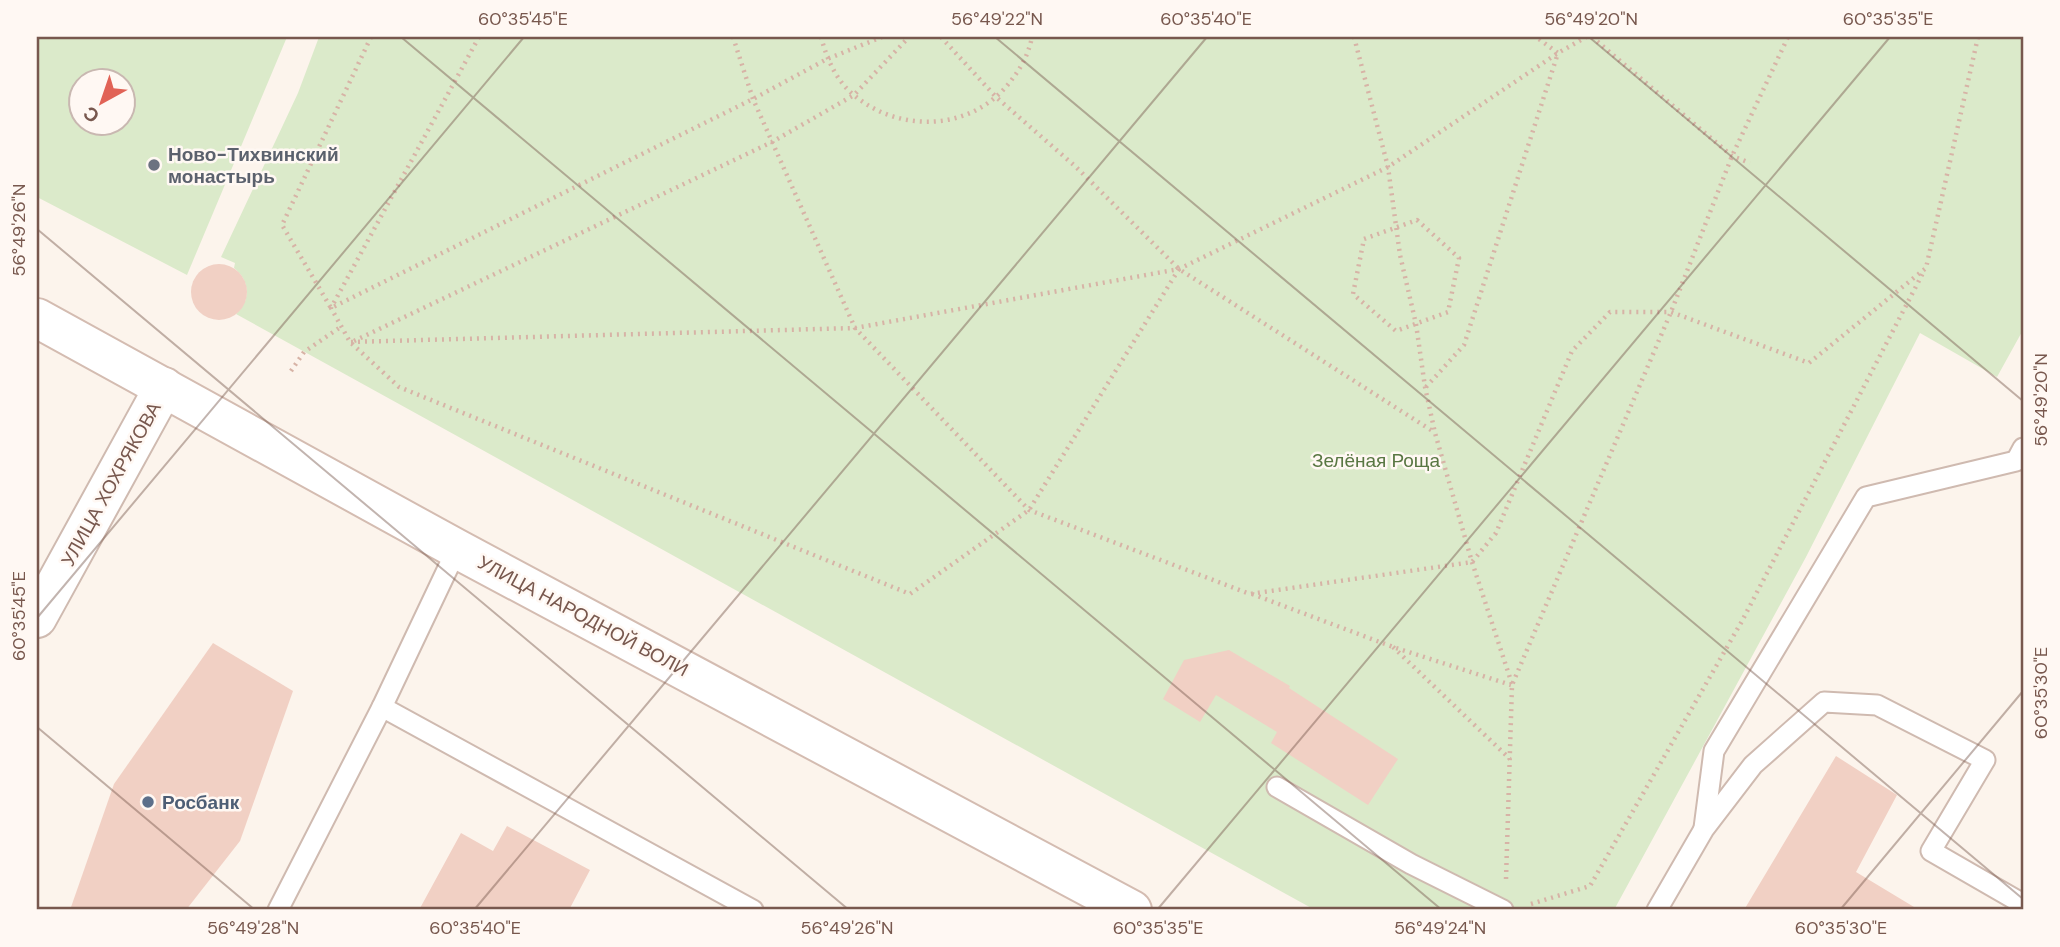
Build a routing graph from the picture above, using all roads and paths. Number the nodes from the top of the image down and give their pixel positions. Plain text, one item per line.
1 (371, 37) edge
2 (479, 37) edge
3 (733, 37) edge
4 (821, 37) edge
5 (883, 37) edge
6 (909, 37) edge
7 (941, 37) edge
8 (1032, 37) edge
9 (1354, 37) edge
10 (1536, 37) edge
11 (1586, 37) edge
12 (1592, 37) edge
13 (1788, 37) edge
14 (1979, 37) edge
15 (1558, 53) junction
16 (827, 59) junction
17 (854, 95) junction
18 (996, 97) junction
19 (753, 99) junction
20 (772, 142) junction
21 (1732, 156) junction
22 (1750, 163) dead end
23 (1388, 167) junction
24 (1396, 228) junction
25 (1926, 268) junction
26 (1179, 269) junction
27 (331, 308) junction
28 (1671, 312) junction
29 (37, 318) edge
30 (1416, 324) junction
31 (342, 326) junction
32 (855, 328) junction
33 (351, 342) junction
34 (291, 371) dead end
35 (164, 387) junction
36 (1425, 387) junction
37 (1435, 433) junction
38 (2023, 448) edge
39 (1029, 510) junction
40 (457, 549) junction
41 (1472, 562) junction
42 (1250, 594) junction
43 (37, 618) edge
44 (1392, 647) junction
45 (1512, 685) junction
46 (382, 707) junction
47 (1510, 759) junction
48 (1277, 787) dead end
49 (1704, 829) junction
50 (1506, 883) dead end
51 (2023, 904) edge
52 (1512, 908) edge
53 (278, 910) edge
54 (753, 910) edge
55 (1132, 910) edge
56 (1657, 910) edge

1 - 27 path
2 - 27 path
3 - 19 path
4 - 16 path
5 - 16 path
6 - 17 path
7 - 18 path
8 - 18 path
9 - 23 path
10 - 15 path
11 - 15 path
12 - 21 path
13 - 21 path
14 - 25 path
15 - 23 path
15 - 36 path
16 - 17 path
16 - 19 path
17 - 18 path
17 - 20 path
18 - 26 path
19 - 20 path
19 - 27 path
20 - 32 path
20 - 33 path
21 - 22 path
21 - 28 path
23 - 24 path
23 - 26 path
24 - 30 path
24 - 30 path
24 - 30 path
25 - 28 path
25 - 52 path
26 - 32 path
26 - 37 path
26 - 39 path
27 - 31 path
28 - 41 path
28 - 45 path
29 - 35 street, УЛИЦА НАРОДНОЙ ВОЛИ
30 - 36 path
31 - 33 path
31 - 34 path
32 - 33 path
32 - 39 path
33 - 39 path
35 - 40 street, УЛИЦА НАРОДНОЙ ВОЛИ
35 - 43 street, УЛИЦА ХОХРЯКОВА
36 - 37 path
37 - 41 path
38 - 49 lane
39 - 42 path
40 - 46 lane
40 - 55 street, УЛИЦА НАРОДНОЙ ВОЛИ
41 - 42 path
41 - 45 path
42 - 44 path
44 - 45 path
44 - 47 path
45 - 47 path
46 - 53 lane
46 - 54 lane
47 - 50 path
48 - 52 lane
49 - 51 lane
49 - 56 lane

